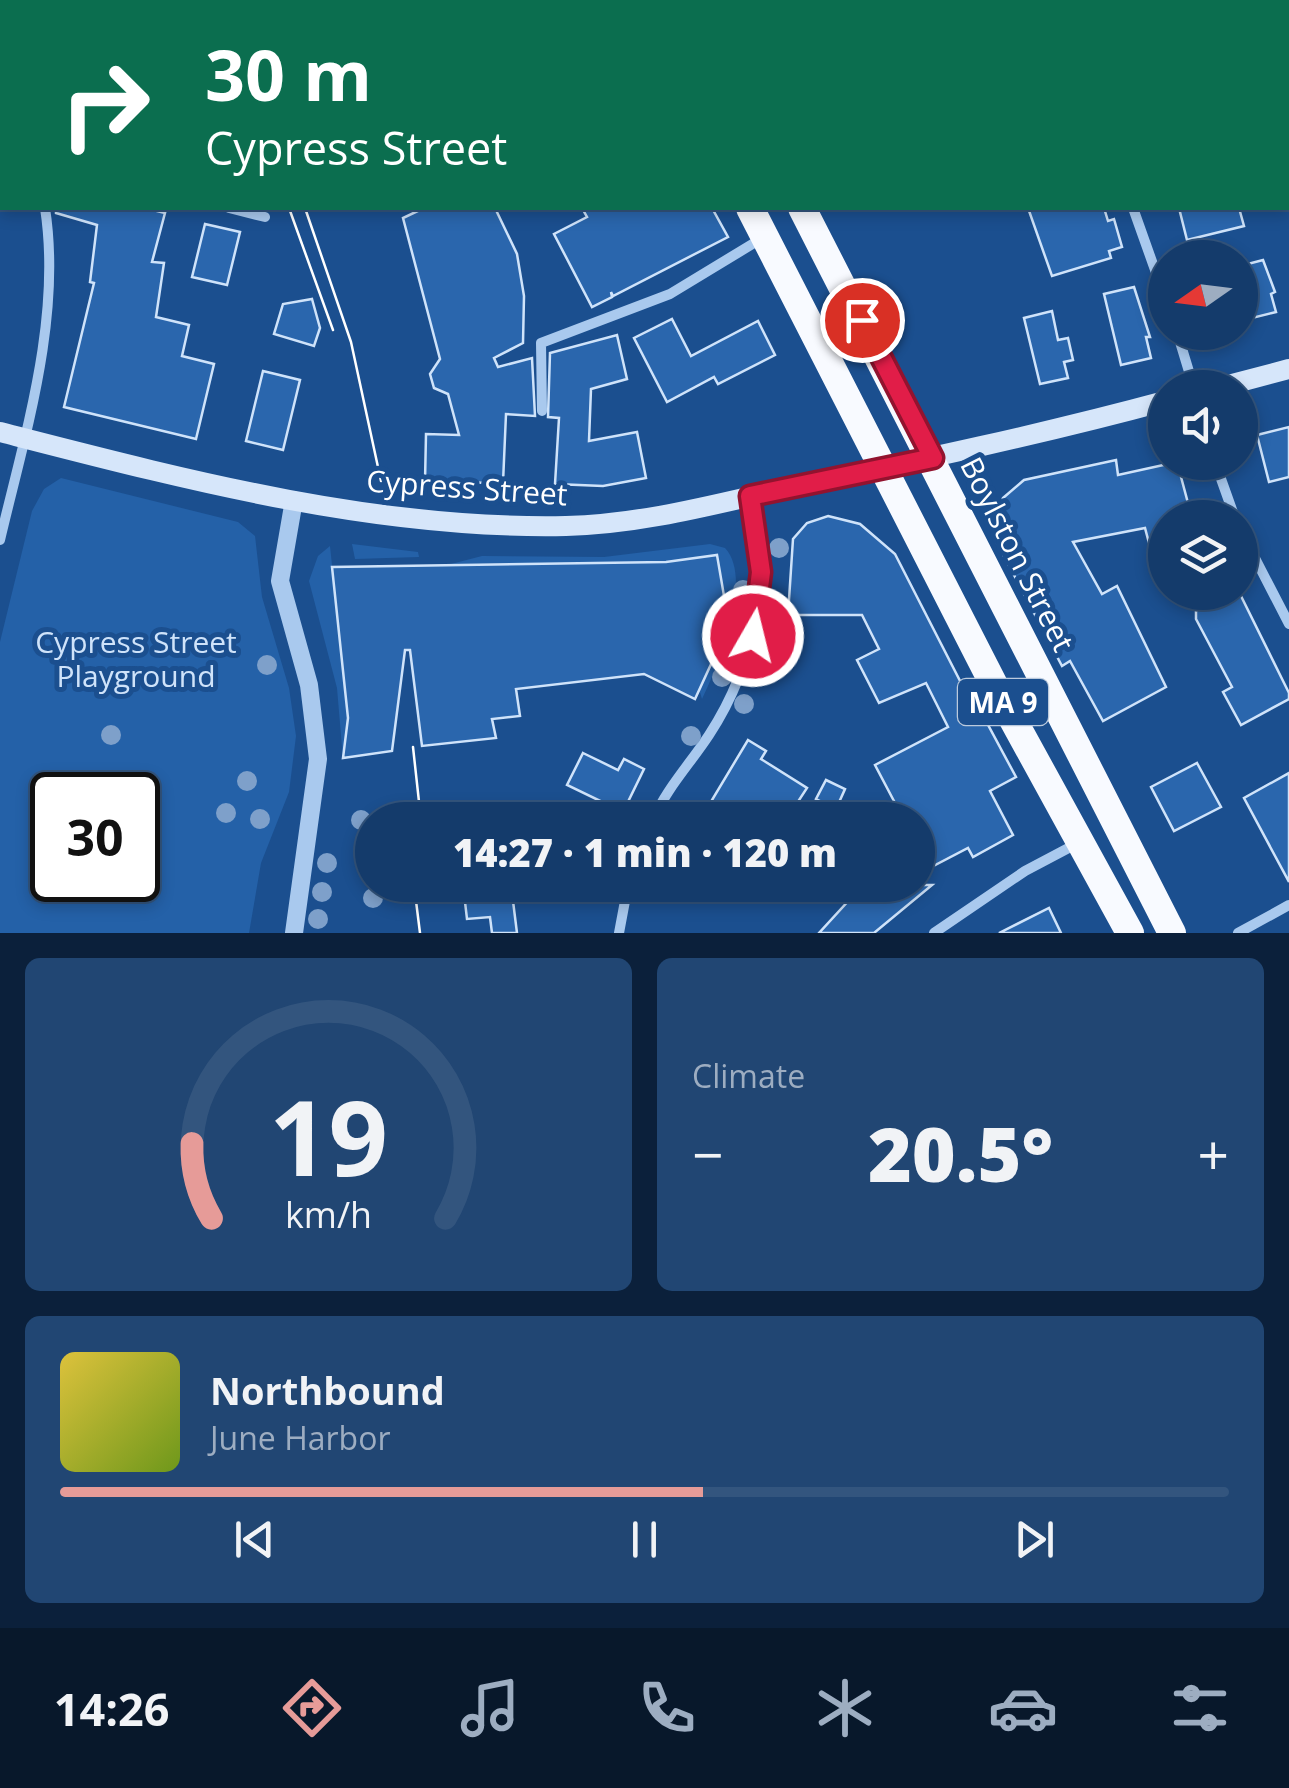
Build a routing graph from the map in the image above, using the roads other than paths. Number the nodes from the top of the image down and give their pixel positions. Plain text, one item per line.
1 (45, 210) edge
2 (237, 210) edge
3 (751, 210) edge
4 (803, 210) edge
5 (1133, 210) edge
6 (265, 217) dead end
7 (765, 236) junction
8 (1148, 252) edge
9 (1289, 370) edge
10 (1258, 378) edge
11 (1148, 405) edge
12 (542, 410) dead end
13 (0, 432) edge
14 (24, 438) junction
15 (933, 458) junction
16 (883, 468) junction
17 (750, 496) junction
18 (294, 500) junction
19 (0, 540) edge
20 (1258, 564) edge
21 (1289, 624) edge
22 (665, 802) edge
23 (1079, 842) junction
24 (625, 902) edge
25 (1289, 905) edge
26 (294, 933) edge
27 (619, 933) edge
28 (934, 933) edge
29 (1130, 933) edge
30 (1172, 933) edge
31 (1238, 933) edge

1 - 14 street
2 - 6 street
3 - 7 highway, MA 9
4 - 15 highway, Boylston Street / MA 9
5 - 8 street
7 - 12 street
7 - 16 highway, MA 9
9 - 10 main road
11 - 15 main road, Cypress Street
13 - 14 main road, Cypress Street
14 - 18 main road, Cypress Street
14 - 19 street
15 - 16 main road, Cypress Street
15 - 30 highway, Boylston Street / MA 9
16 - 17 main road, Cypress Street
16 - 23 highway, MA 9
17 - 18 main road, Cypress Street
17 - 22 street
18 - 26 street
20 - 21 street
23 - 28 street
23 - 29 highway, MA 9
24 - 27 street
25 - 31 street

